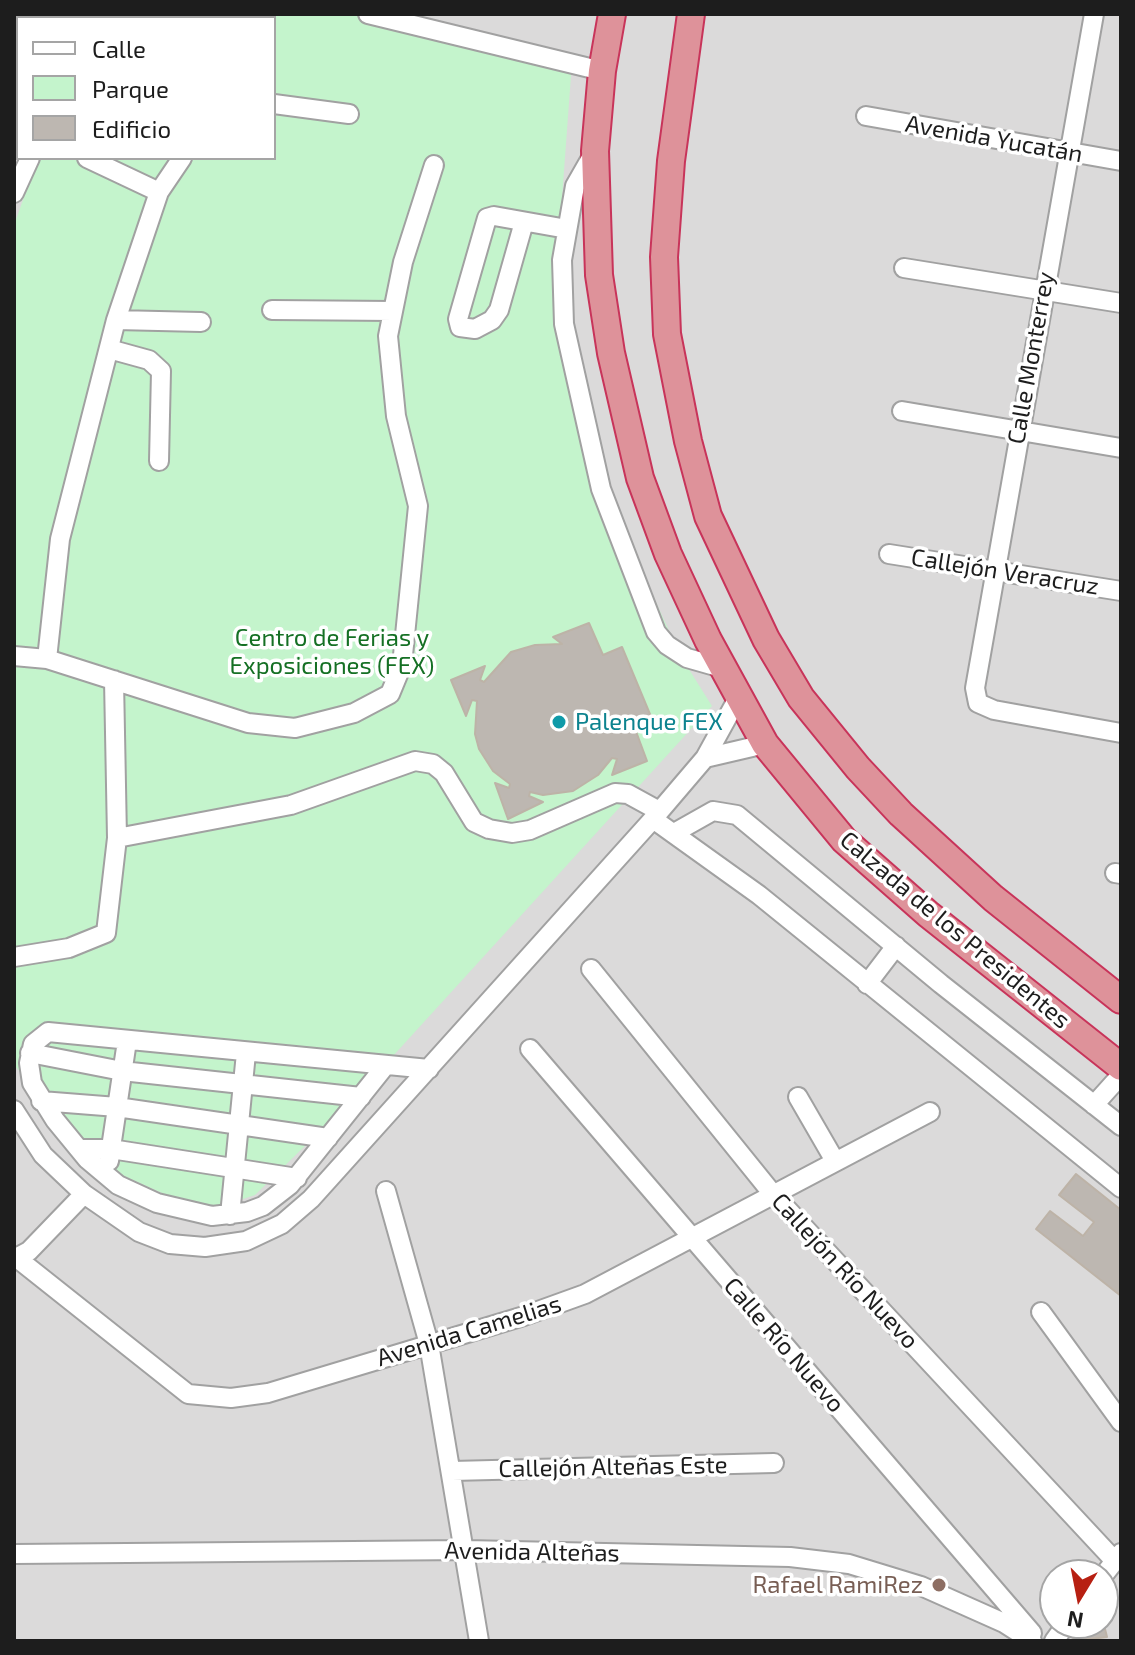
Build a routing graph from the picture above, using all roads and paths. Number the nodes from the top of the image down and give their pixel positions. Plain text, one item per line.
1 (368, 14) edge
2 (612, 14) edge
3 (691, 14) edge
4 (1094, 14) edge
5 (602, 71) junction
6 (276, 104) edge
7 (349, 114) dead end
8 (866, 116) dead end
9 (595, 151) junction
10 (1069, 152) junction
11 (29, 160) edge
12 (91, 160) edge
13 (181, 160) edge
14 (1121, 161) edge
15 (434, 165) dead end
16 (159, 192) junction
17 (14, 193) edge
18 (524, 222) junction
19 (567, 229) junction
20 (904, 268) dead end
21 (1043, 289) junction
22 (1121, 303) edge
23 (272, 310) dead end
24 (393, 311) junction
25 (116, 320) junction
26 (201, 322) dead end
27 (109, 349) junction
28 (902, 411) dead end
29 (1019, 431) junction
30 (1121, 448) edge
31 (159, 461) dead end
32 (889, 554) dead end
33 (996, 569) junction
34 (1121, 591) edge
35 (14, 656) edge
36 (47, 659) junction
37 (722, 668) junction
38 (114, 680) junction
39 (738, 698) junction
40 (1121, 733) edge
41 (765, 744) junction
42 (705, 758) junction
43 (656, 815) junction
44 (674, 833) junction
45 (117, 838) junction
46 (896, 946) junction
47 (14, 957) edge
48 (591, 969) dead end
49 (867, 984) junction
50 (1121, 1000) edge
51 (127, 1041) junction
52 (530, 1049) dead end
53 (30, 1053) junction
54 (246, 1053) junction
55 (386, 1065) junction
56 (1121, 1067) edge
57 (429, 1069) junction
58 (122, 1071) junction
59 (1121, 1075) edge
60 (243, 1086) junction
61 (361, 1097) junction
62 (798, 1097) dead end
63 (41, 1101) junction
64 (1094, 1105) junction
65 (117, 1107) junction
66 (14, 1110) edge
67 (930, 1112) dead end
68 (1121, 1126) edge
69 (239, 1127) junction
70 (328, 1138) junction
71 (79, 1149) junction
72 (111, 1149) junction
73 (835, 1161) junction
74 (235, 1169) junction
75 (107, 1175) junction
76 (297, 1178) junction
77 (1121, 1188) edge
78 (386, 1191) dead end
79 (772, 1193) junction
80 (84, 1194) junction
81 (230, 1215) junction
82 (690, 1237) junction
83 (16, 1259) edge
84 (1041, 1312) dead end
85 (429, 1344) junction
86 (1121, 1422) edge
87 (774, 1463) dead end
88 (452, 1471) junction
89 (466, 1550) junction
90 (14, 1554) edge
91 (1109, 1559) edge
92 (479, 1641) edge
93 (1032, 1641) edge
94 (1039, 1641) edge

1 - 5 street
2 - 5 highway, Calzada de los Presidentes
3 - 50 highway, Calzada de los Presidentes
4 - 10 street, Calle Monterrey
5 - 9 highway, Calzada de los Presidentes
6 - 7 street
8 - 10 street, Avenida Yucatán
9 - 19 street
9 - 37 highway, Calzada de los Presidentes
10 - 14 street, Avenida Yucatán
10 - 21 street, Calle Monterrey
11 - 17 street
12 - 16 street
13 - 16 street
15 - 24 street
16 - 25 street
18 - 18 street
18 - 19 street
19 - 37 street
20 - 21 street
21 - 22 street
21 - 29 street, Calle Monterrey
23 - 24 street
24 - 38 street
25 - 26 street
25 - 27 street
27 - 31 street
27 - 36 street
28 - 29 street
29 - 30 street
29 - 33 street, Calle Monterrey
32 - 33 street, Callejón Veracruz
33 - 34 street, Callejón Veracruz
33 - 40 street, Calle Monterrey
35 - 36 street
36 - 38 street
37 - 39 highway, Calzada de los Presidentes
38 - 45 street
39 - 41 highway, Calzada de los Presidentes
39 - 42 street
41 - 42 street
41 - 56 highway, Calzada de los Presidentes
42 - 43 street
43 - 44 street
43 - 45 street
43 - 57 street
44 - 46 street
44 - 49 street
45 - 47 street
46 - 49 street
46 - 64 street
48 - 79 street, Callejón Río Nuevo
49 - 77 street
51 - 53 street
51 - 54 street
51 - 58 street
52 - 82 street, Calle Río Nuevo
53 - 58 street
53 - 63 street
54 - 55 street
54 - 60 street
55 - 57 street
55 - 61 street
57 - 80 street
58 - 60 street
58 - 65 street
59 - 64 street
60 - 61 street
60 - 69 street
61 - 70 street
62 - 73 street
63 - 65 street
63 - 71 street
64 - 68 street
65 - 69 street
65 - 72 street
66 - 80 street
67 - 73 street, Avenida Camelias
69 - 70 street
69 - 74 street
70 - 76 street
71 - 72 street
71 - 75 street
72 - 74 street
72 - 75 street
73 - 79 street, Avenida Camelias
74 - 76 street
74 - 81 street
75 - 81 street
76 - 81 street
78 - 85 street
79 - 82 street, Avenida Camelias
79 - 91 street, Callejón Río Nuevo
80 - 83 street
82 - 85 street, Avenida Camelias
82 - 94 street, Calle Río Nuevo
83 - 85 street, Avenida Camelias
84 - 86 street
85 - 88 street
87 - 88 street, Callejón Alteñas Este
88 - 89 street
89 - 90 street, Avenida Alteñas
89 - 92 street
89 - 93 street, Avenida Alteñas

